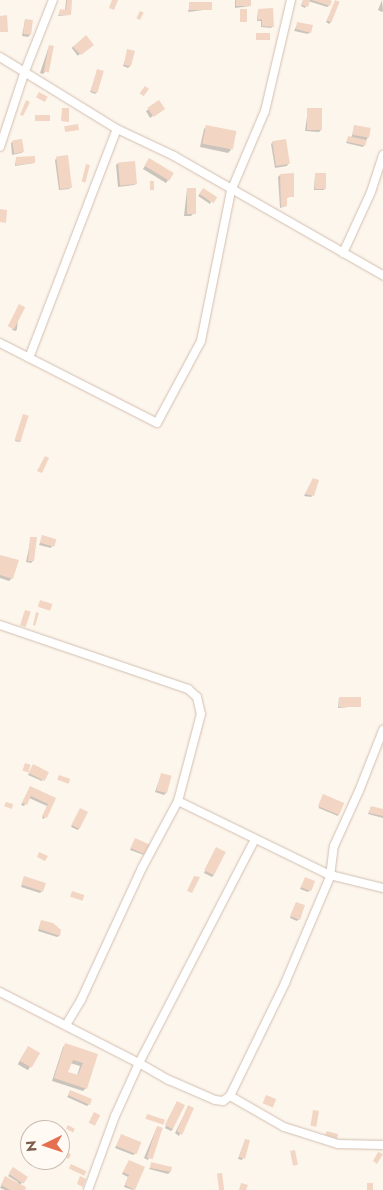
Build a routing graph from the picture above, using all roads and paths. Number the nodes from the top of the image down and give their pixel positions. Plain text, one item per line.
1 (53, 0) edge
2 (291, 0) edge
3 (0, 57) edge
4 (25, 71) junction
5 (117, 128) junction
6 (0, 147) edge
7 (383, 155) edge
8 (231, 191) junction
9 (343, 253) junction
10 (383, 275) edge
11 (0, 343) edge
12 (29, 358) junction
13 (0, 625) edge
14 (383, 730) edge
15 (178, 801) junction
16 (255, 839) junction
17 (330, 874) junction
18 (383, 888) edge
19 (0, 992) edge
20 (66, 1025) junction
21 (139, 1063) junction
22 (230, 1096) junction
23 (383, 1145) edge
24 (88, 1190) edge

1 - 4 street
2 - 8 street
3 - 4 street
4 - 5 street
4 - 6 street
5 - 8 street
5 - 12 street
7 - 9 street
8 - 9 street
8 - 12 street
9 - 10 street
11 - 12 street
13 - 15 street
14 - 17 street
15 - 16 street
15 - 20 street
16 - 17 street
16 - 21 street
17 - 18 street
17 - 22 street
19 - 20 street
20 - 21 street
21 - 22 street
21 - 24 street
22 - 23 street

